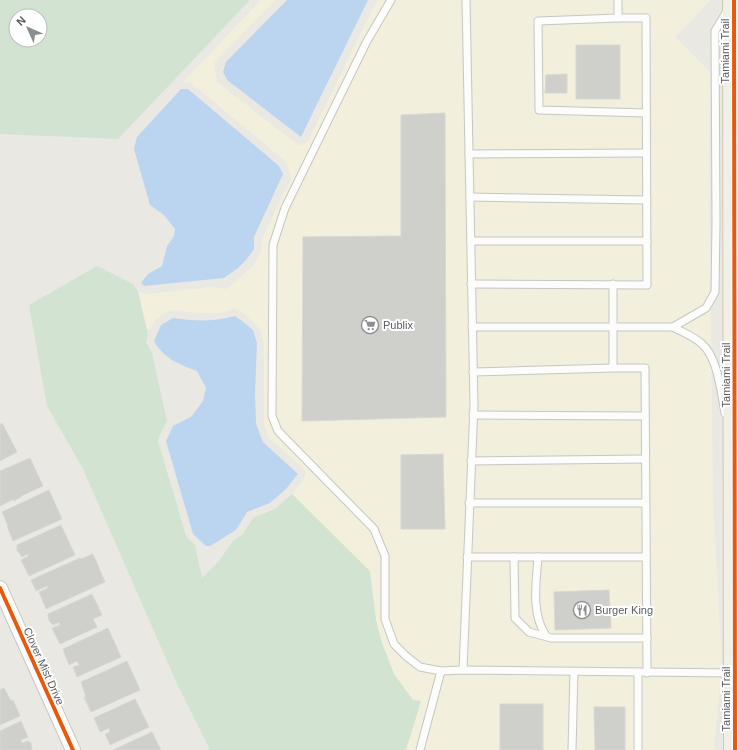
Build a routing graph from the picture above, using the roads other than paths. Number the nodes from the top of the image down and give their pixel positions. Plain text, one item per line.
1 (391, 0) edge
2 (466, 0) edge
3 (618, 0) edge
4 (733, 0) edge
5 (618, 18) junction
6 (646, 113) junction
7 (646, 153) junction
8 (469, 154) junction
9 (470, 197) junction
10 (647, 200) junction
11 (471, 240) junction
12 (647, 241) junction
13 (736, 243) edge
14 (471, 284) junction
15 (613, 284) junction
16 (472, 327) junction
17 (613, 327) junction
18 (673, 327) junction
19 (613, 368) junction
20 (473, 372) junction
21 (474, 415) junction
22 (645, 416) junction
23 (645, 459) junction
24 (735, 460) junction
25 (471, 461) junction
26 (469, 503) junction
27 (646, 503) junction
28 (467, 557) junction
29 (514, 557) junction
30 (538, 557) junction
31 (646, 557) junction
32 (0, 588) edge
33 (546, 636) junction
34 (647, 638) junction
35 (463, 670) junction
36 (441, 671) junction
37 (574, 672) junction
38 (638, 672) junction
39 (647, 672) junction
40 (735, 674) junction
41 (735, 749) edge
42 (72, 750) edge
43 (420, 750) edge
44 (572, 750) edge
45 (638, 750) edge

1 - 36 lane
2 - 8 lane
3 - 5 lane
4 - 13 main road, Tamiami Trail
4 - 18 lane
5 - 6 lane
5 - 6 lane
6 - 7 lane
7 - 8 lane
7 - 10 lane
8 - 9 lane
9 - 10 lane
9 - 11 lane
10 - 12 lane
11 - 12 lane
11 - 14 lane
12 - 15 lane
13 - 24 main road, Tamiami Trail
14 - 15 lane
14 - 16 lane
15 - 17 lane
16 - 17 lane
16 - 20 lane
17 - 18 lane
17 - 19 lane
18 - 24 lane
19 - 20 lane
19 - 22 lane
20 - 21 lane
21 - 22 lane
21 - 25 lane
22 - 23 lane
23 - 25 lane
23 - 27 lane
24 - 40 main road, Tamiami Trail
25 - 26 lane
26 - 27 lane
26 - 28 lane
27 - 31 lane
28 - 29 lane
28 - 35 lane
29 - 30 lane
29 - 33 lane
30 - 31 lane
30 - 33 lane
31 - 34 lane
32 - 42 street, Clover Mist Drive
33 - 34 lane
34 - 39 lane
35 - 36 lane
35 - 37 lane
36 - 43 lane
37 - 38 lane
37 - 44 lane
38 - 39 lane
38 - 45 lane
39 - 40 lane
40 - 41 main road, Tamiami Trail

